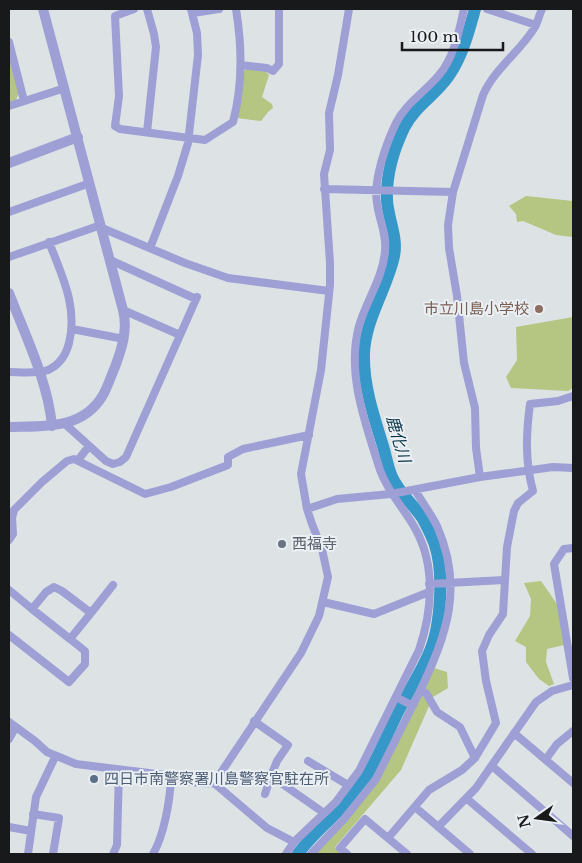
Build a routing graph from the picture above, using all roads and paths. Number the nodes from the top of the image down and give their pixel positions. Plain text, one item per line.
1 (43, 9) edge
2 (134, 9) edge
3 (147, 9) edge
4 (219, 9) edge
5 (236, 9) edge
6 (278, 9) edge
7 (349, 9) edge
8 (464, 9) edge
9 (487, 9) edge
10 (542, 9) edge
11 (192, 11) edge
12 (536, 25) junction
13 (9, 42) edge
14 (241, 65) junction
15 (65, 88) junction
16 (24, 101) junction
17 (9, 106) edge
18 (147, 132) junction
19 (78, 137) junction
20 (189, 137) junction
21 (9, 163) edge
22 (90, 183) junction
23 (324, 189) junction
24 (376, 190) junction
25 (453, 192) junction
26 (9, 212) edge
27 (101, 226) junction
28 (49, 242) junction
29 (150, 248) junction
30 (9, 257) edge
31 (110, 260) junction
32 (329, 291) junction
33 (9, 293) edge
34 (123, 310) junction
35 (72, 329) junction
36 (180, 335) junction
37 (124, 339) junction
38 (39, 371) junction
39 (9, 372) edge
40 (573, 396) edge
41 (65, 424) junction
42 (52, 426) junction
43 (9, 427) edge
44 (309, 435) junction
45 (90, 446) junction
46 (78, 460) junction
47 (573, 468) edge
48 (528, 471) junction
49 (480, 477) junction
50 (413, 490) junction
51 (393, 494) junction
52 (307, 509) junction
53 (9, 540) edge
54 (573, 548) edge
55 (504, 580) junction
56 (450, 584) junction
57 (113, 585) dead end
58 (430, 586) junction
59 (10, 593) edge
60 (323, 602) junction
61 (32, 609) junction
62 (91, 613) junction
63 (9, 635) edge
64 (70, 639) junction
65 (572, 660) edge
66 (573, 678) edge
67 (573, 685) edge
68 (420, 691) junction
69 (396, 698) junction
70 (412, 706) junction
71 (254, 721) junction
72 (12, 725) edge
73 (573, 731) edge
74 (514, 733) junction
75 (9, 739) edge
76 (55, 757) junction
77 (475, 758) junction
78 (546, 759) junction
79 (308, 761) dead end
80 (492, 766) junction
81 (119, 770) junction
82 (271, 776) junction
83 (171, 778) junction
84 (214, 783) junction
85 (573, 783) edge
86 (348, 785) junction
87 (265, 794) dead end
88 (466, 798) junction
89 (415, 807) junction
90 (33, 814) junction
91 (324, 814) junction
92 (438, 827) junction
93 (9, 828) edge
94 (31, 831) junction
95 (573, 836) edge
96 (388, 838) junction
97 (294, 842) junction
98 (28, 854) edge
99 (53, 854) edge
100 (113, 854) edge
101 (153, 854) edge
102 (286, 854) edge
103 (311, 854) edge
104 (348, 854) edge
105 (407, 854) edge
106 (470, 854) edge
107 (532, 854) edge

1 - 15 street
2 - 18 street
3 - 18 street
4 - 11 street
5 - 14 street
6 - 14 street
7 - 23 street
8 - 24 street
9 - 12 street
10 - 12 street
11 - 20 street
12 - 25 street
13 - 16 street
14 - 20 street
15 - 16 street
15 - 19 street
16 - 17 street
18 - 20 street
19 - 21 street
19 - 22 street
20 - 29 street
22 - 26 street
22 - 27 street
23 - 24 street
23 - 32 street
24 - 25 street
24 - 51 street
25 - 49 street
27 - 28 street
27 - 29 street
27 - 31 street
28 - 30 street
28 - 35 street
29 - 32 street
31 - 34 street
31 - 36 street
32 - 44 street
33 - 38 street
34 - 36 street
34 - 37 street
35 - 37 street
35 - 38 street
36 - 45 street
37 - 41 street
38 - 39 street
38 - 42 street
40 - 48 street
41 - 42 street
41 - 45 street
42 - 43 street
44 - 46 street
44 - 52 street
45 - 46 street
46 - 53 street
47 - 48 street
48 - 49 street
48 - 55 street
49 - 50 street
50 - 51 street
50 - 56 street
51 - 52 street
51 - 58 street
52 - 60 street
54 - 65 street
55 - 56 street
55 - 77 street
56 - 58 street
56 - 68 street
57 - 62 street
58 - 60 street
58 - 69 street
59 - 61 street
60 - 71 street
61 - 62 street
61 - 64 street
62 - 64 street
63 - 64 street
65 - 66 street
67 - 74 street
68 - 70 street
68 - 77 street
69 - 70 street
69 - 86 street
70 - 103 street
71 - 82 street
71 - 84 street
72 - 75 street
72 - 76 street
73 - 78 street
74 - 78 street
74 - 80 street
76 - 81 street
76 - 90 street
77 - 89 street
78 - 85 street
79 - 86 street
80 - 88 street
80 - 95 street
81 - 83 street
81 - 100 street
82 - 87 street
82 - 91 street
83 - 84 street
83 - 101 street
84 - 97 street
86 - 91 street
88 - 92 street
88 - 107 street
89 - 92 street
89 - 96 street
90 - 94 street
90 - 99 street
91 - 97 street
92 - 106 street
93 - 94 street
94 - 98 street
96 - 104 street
96 - 105 street
97 - 102 street

